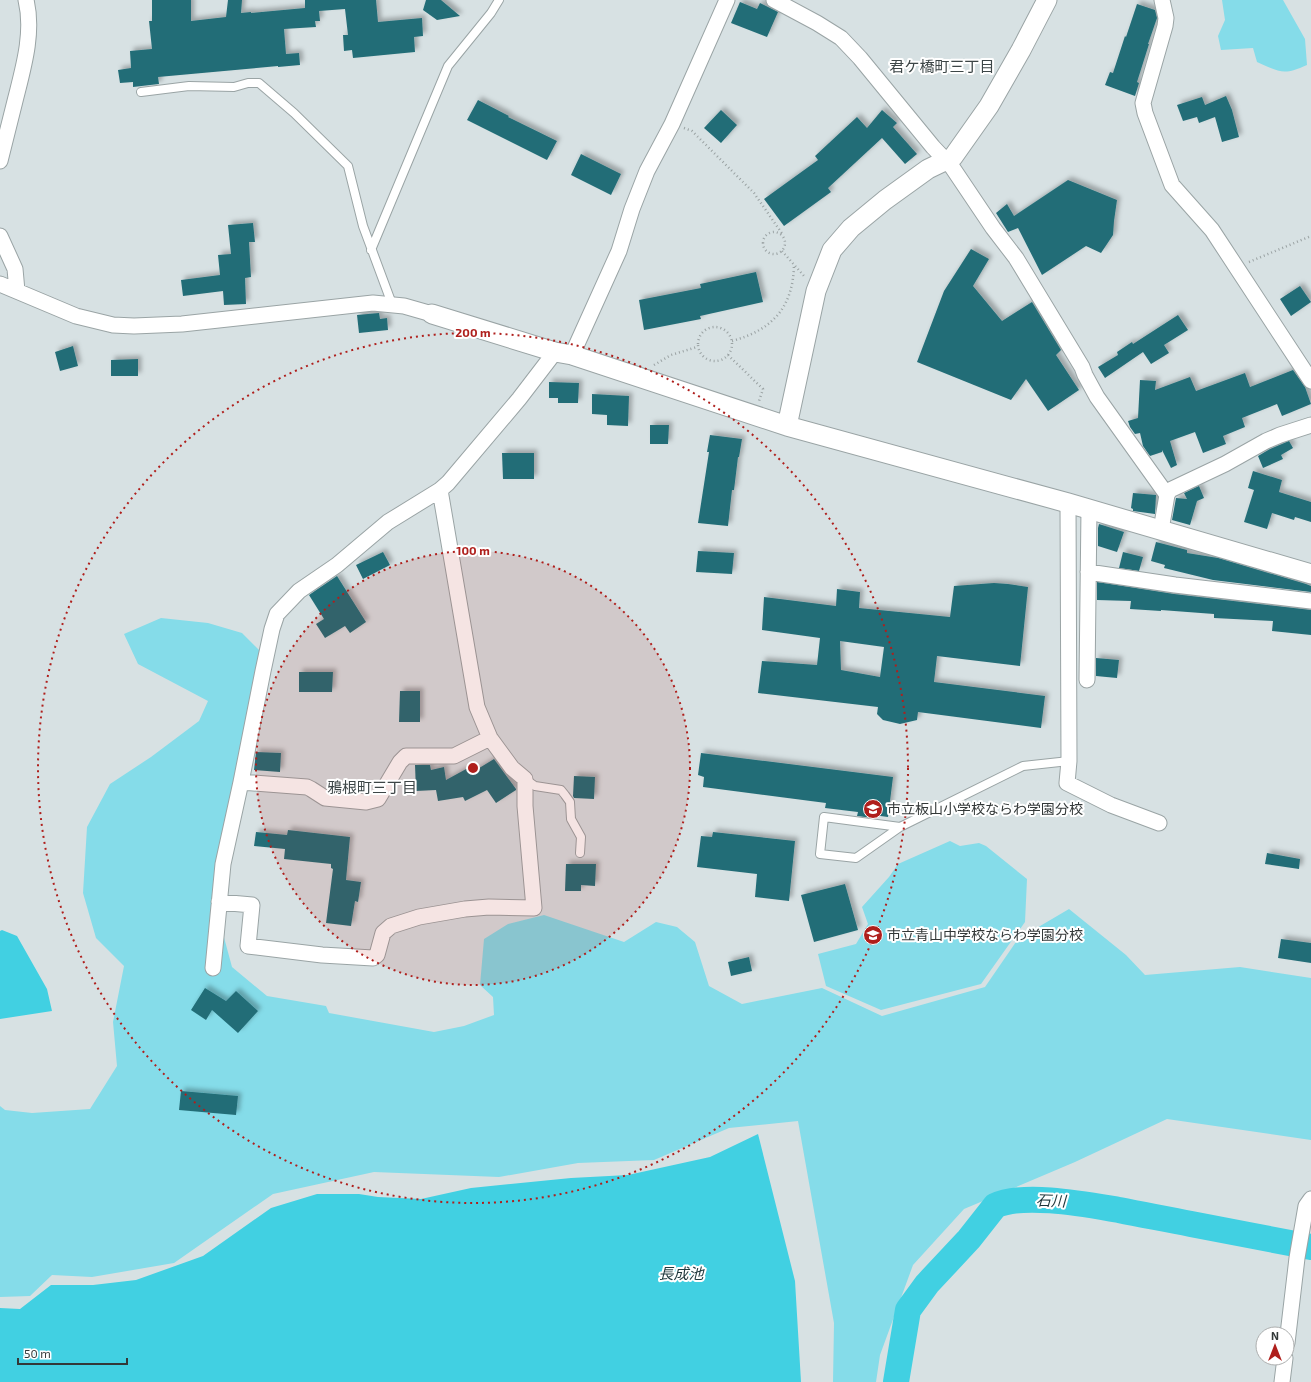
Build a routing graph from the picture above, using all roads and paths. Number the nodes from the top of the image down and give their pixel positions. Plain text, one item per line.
1 (26, 0) edge
2 (499, 0) edge
3 (727, 0) edge
4 (774, 0) edge
5 (1047, 0) edge
6 (1162, 0) edge
7 (141, 92) dead end
8 (672, 124) junction
9 (946, 160) junction
10 (0, 161) edge
11 (783, 235) junction
12 (0, 236) edge
13 (1311, 236) edge
14 (371, 250) junction
15 (782, 252) junction
16 (794, 265) junction
17 (1236, 268) junction
18 (806, 278) dead end
19 (0, 284) edge
20 (17, 291) junction
21 (392, 304) junction
22 (432, 314) joint
23 (732, 341) junction
24 (698, 347) junction
25 (563, 353) junction
26 (728, 355) junction
27 (650, 369) dead end
28 (1311, 381) edge
29 (758, 403) dead end
30 (1311, 425) edge
31 (787, 426) junction
32 (440, 490) junction
33 (1167, 495) junction
34 (1068, 503) junction
35 (1089, 509) junction
36 (1161, 530) junction
37 (1088, 572) junction
38 (1311, 574) edge
39 (1311, 601) edge
40 (1087, 680) dead end
41 (490, 738) junction
42 (1069, 761) junction
43 (525, 779) junction
44 (241, 782) junction
45 (1159, 823) dead end
46 (900, 827) junction
47 (580, 853) dead end
48 (219, 902) junction
49 (213, 968) dead end
50 (1311, 1199) edge
51 (1289, 1326) edge
52 (1284, 1366) edge
53 (1282, 1382) edge

1 - 10 street
2 - 14 lane
3 - 8 street
4 - 9 street
5 - 9 street
6 - 17 street
7 - 14 lane
8 - 11 path
8 - 25 street
9 - 31 street
9 - 33 street
11 - 15 path
11 - 15 path
12 - 20 street
13 - 17 path
14 - 21 lane
15 - 16 path
16 - 18 path
16 - 23 path
17 - 28 street
19 - 20 street
20 - 21 street
21 - 22 street
22 - 25 street
23 - 24 path
23 - 26 path
24 - 26 path
24 - 27 path
25 - 31 street
25 - 32 street
26 - 29 path
30 - 33 street
31 - 34 street
32 - 41 street
32 - 44 street
33 - 36 street
34 - 35 street
34 - 42 street
35 - 36 street
35 - 37 street
36 - 38 street
37 - 39 street
37 - 40 street
41 - 43 street
41 - 44 street
42 - 45 street
42 - 46 lane
43 - 47 lane
43 - 48 street
44 - 48 street
46 - 46 lane
48 - 49 street
50 - 51 street
52 - 53 street

